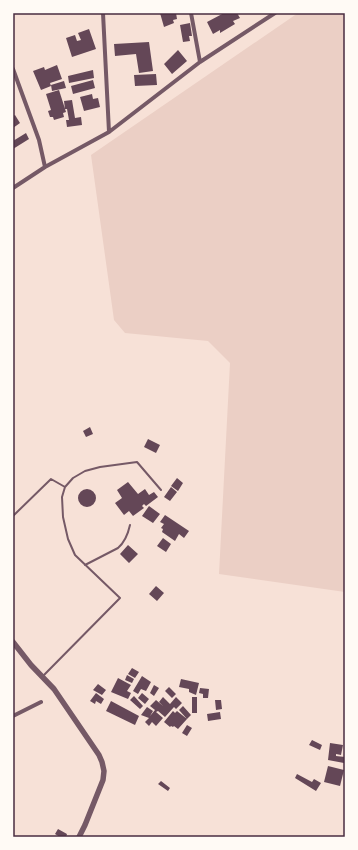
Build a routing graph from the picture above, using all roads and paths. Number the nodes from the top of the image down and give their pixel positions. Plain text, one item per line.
1 (103, 13) edge
2 (191, 13) edge
3 (275, 13) edge
4 (200, 62) junction
5 (13, 69) edge
6 (110, 132) junction
7 (45, 167) junction
8 (13, 188) edge
9 (65, 487) junction
10 (161, 490) dead end
11 (13, 516) edge
12 (130, 525) dead end
13 (85, 565) junction
14 (13, 642) edge
15 (43, 676) junction
16 (41, 702) dead end
17 (13, 716) edge
18 (79, 837) edge

1 - 6 street
2 - 4 street
3 - 4 street
4 - 6 street
5 - 7 street
6 - 7 street
7 - 8 street
9 - 10 lane
9 - 11 lane
9 - 13 lane
12 - 13 lane
13 - 15 lane
14 - 15 street
15 - 18 street
16 - 17 street

